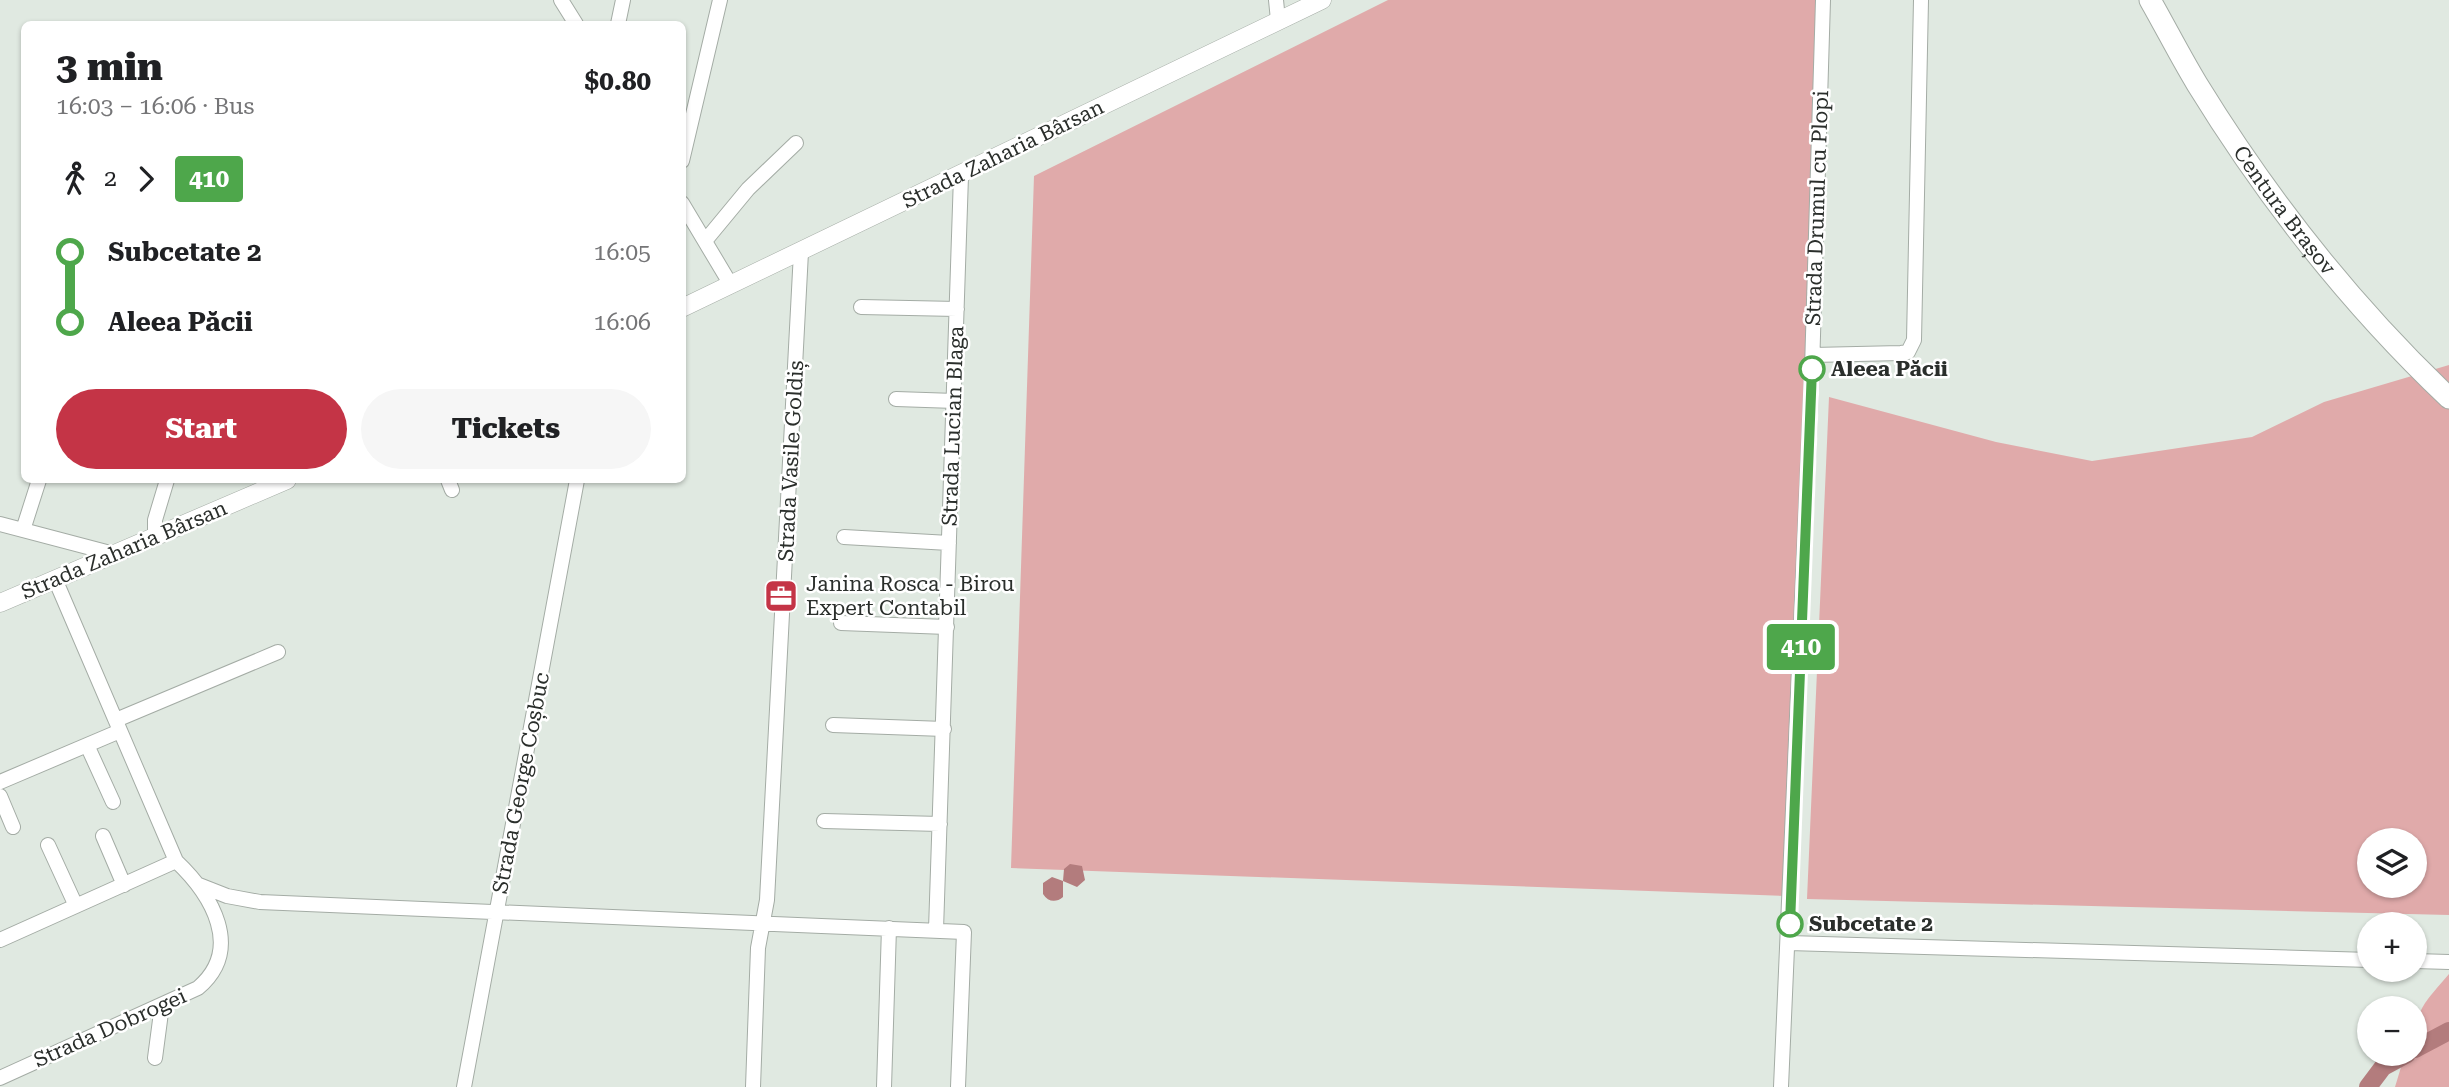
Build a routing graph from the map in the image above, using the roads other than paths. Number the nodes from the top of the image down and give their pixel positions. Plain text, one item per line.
1 (561, 0) edge
2 (624, 0) edge
3 (720, 0) edge
4 (1276, 0) edge
5 (1322, 0) edge
6 (1823, 0) edge
7 (1921, 0) edge
8 (2150, 0) edge
9 (2164, 0) edge
10 (1278, 20) junction
11 (574, 21) edge
12 (619, 21) edge
13 (796, 143) dead end
14 (686, 144) edge
15 (961, 176) junction
16 (686, 210) edge
17 (705, 241) junction
18 (801, 252) junction
19 (731, 285) junction
20 (686, 306) edge
21 (861, 307) dead end
22 (957, 309) junction
23 (1812, 355) junction
24 (2449, 381) edge
25 (2449, 398) edge
26 (896, 399) dead end
27 (955, 401) junction
28 (38, 483) edge
29 (166, 483) edge
30 (280, 483) edge
31 (576, 483) edge
32 (0, 524) edge
33 (23, 530) junction
34 (155, 536) junction
35 (844, 537) dead end
36 (949, 543) junction
37 (114, 554) junction
38 (55, 579) junction
39 (0, 603) edge
40 (841, 623) dead end
41 (947, 627) junction
42 (278, 652) dead end
43 (118, 725) junction
44 (833, 725) dead end
45 (944, 729) junction
46 (88, 745) junction
47 (0, 782) edge
48 (0, 796) edge
49 (113, 802) dead end
50 (824, 821) dead end
51 (940, 824) junction
52 (13, 827) dead end
53 (103, 836) dead end
54 (48, 845) dead end
55 (176, 861) junction
56 (124, 885) junction
57 (199, 885) junction
58 (76, 906) junction
59 (496, 911) junction
60 (762, 922) junction
61 (889, 928) junction
62 (936, 930) junction
63 (0, 940) edge
64 (1789, 943) junction
65 (2357, 960) edge
66 (2427, 961) edge
67 (2449, 962) edge
68 (162, 1005) junction
69 (155, 1058) dead end
70 (0, 1078) edge
71 (464, 1087) edge
72 (752, 1087) edge
73 (884, 1087) edge
74 (958, 1087) edge
75 (1781, 1087) edge

1 - 11 street
2 - 12 street
3 - 14 street
4 - 10 street
5 - 10 main road, Strada Zaharia Bârsan
6 - 23 street, Strada Drumul cu Plopi
7 - 23 street
8 - 25 highway, Centura Brașov
9 - 24 highway, Centura Brașov
10 - 15 main road, Strada Zaharia Bârsan
13 - 17 street
15 - 18 main road, Strada Zaharia Bârsan
15 - 22 street, Strada Lucian Blaga
16 - 17 street
17 - 19 street
18 - 19 main road, Strada Zaharia Bârsan
18 - 60 street, Strada Vasile Goldiș
19 - 20 main road, Strada Zaharia Bârsan
21 - 22 street, Strada Lucian Blaga
22 - 27 street, Strada Lucian Blaga
23 - 64 street, Strada Drumul cu Plopi
26 - 27 street
27 - 36 street, Strada Lucian Blaga
28 - 33 street
29 - 34 street
30 - 34 main road, Strada Zaharia Bârsan
31 - 59 street, Strada George Coșbuc
32 - 33 street
33 - 37 street
34 - 37 main road, Strada Zaharia Bârsan
35 - 36 street, Strada Lucian Blaga
36 - 41 street, Strada Lucian Blaga
37 - 38 main road, Strada Zaharia Bârsan
38 - 39 main road, Strada Zaharia Bârsan
38 - 43 street, Strada Dobrogei
40 - 41 street
41 - 45 street, Strada Lucian Blaga
42 - 43 street
43 - 46 street
43 - 55 street, Strada Dobrogei
44 - 45 street
45 - 51 street, Strada Lucian Blaga
46 - 47 street
46 - 49 street
48 - 52 street
50 - 51 street
51 - 62 street, Strada Lucian Blaga
53 - 56 street
54 - 58 street
55 - 56 street
55 - 57 street, Strada Dobrogei
56 - 58 street
57 - 59 street
57 - 68 street, Strada Dobrogei
58 - 63 street
59 - 60 street
59 - 71 street, Strada George Coșbuc
60 - 61 street
60 - 72 street, Strada Vasile Goldiș
61 - 62 street
61 - 73 street
62 - 74 street
64 - 65 street
64 - 75 street, Strada Drumul cu Plopi
66 - 67 street
68 - 69 street
68 - 70 street, Strada Dobrogei

